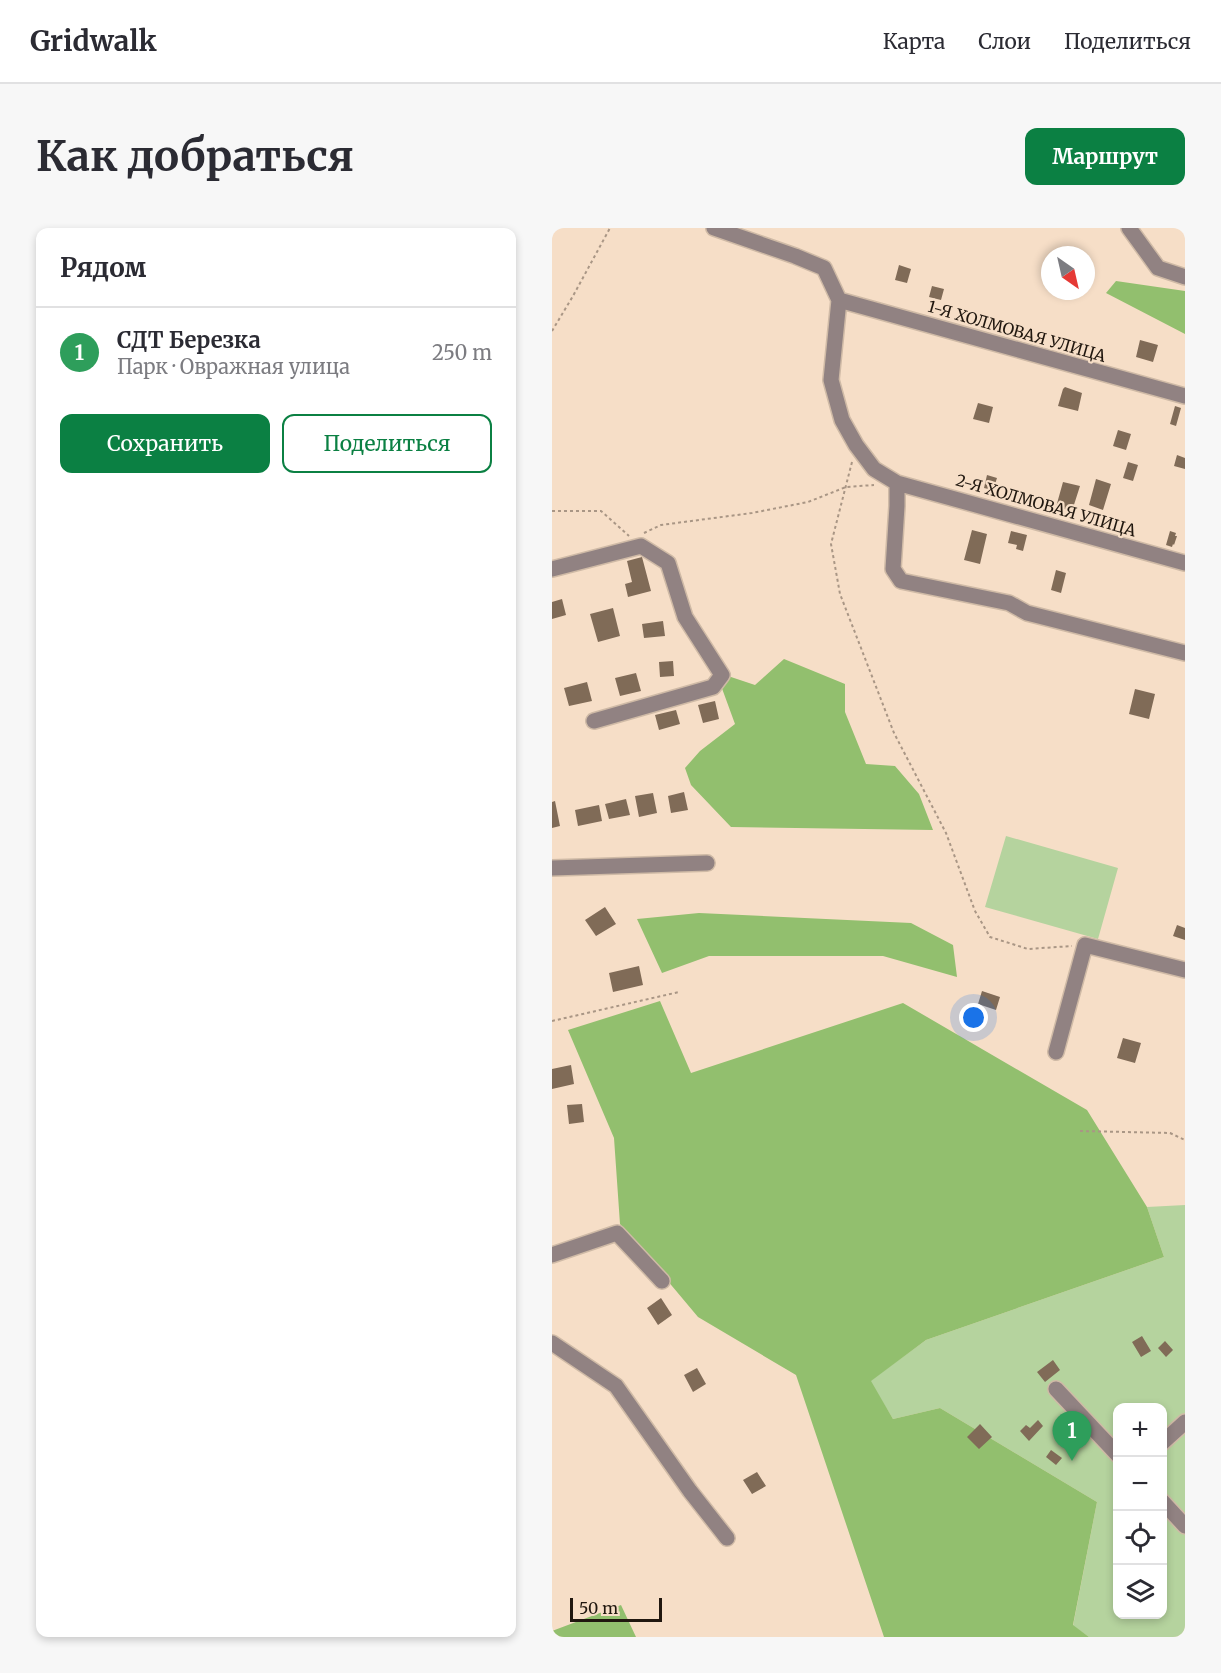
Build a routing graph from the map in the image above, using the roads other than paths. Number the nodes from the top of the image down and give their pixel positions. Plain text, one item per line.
1 (714, 228) edge
2 (1129, 228) edge
3 (1185, 277) edge
4 (838, 300) junction
5 (1185, 396) edge
6 (897, 483) junction
7 (1185, 563) edge
8 (552, 569) edge
9 (1185, 653) edge
10 (594, 721) dead end
11 (707, 862) dead end
12 (552, 868) edge
13 (1185, 970) edge
14 (1056, 1052) dead end
15 (552, 1255) edge
16 (662, 1281) dead end
17 (552, 1343) edge
18 (1056, 1389) dead end
19 (1185, 1422) edge
20 (1167, 1438) edge
21 (1113, 1450) edge
22 (1167, 1506) edge
23 (1185, 1526) edge
24 (727, 1538) dead end

1 - 4 street
2 - 3 street
4 - 5 street, 1-Я ХОЛМОВАЯ УЛИЦА
4 - 6 street, 2-Я ХОЛМОВАЯ УЛИЦА
6 - 7 street, 2-Я ХОЛМОВАЯ УЛИЦА
6 - 9 street
8 - 10 street
11 - 12 street
13 - 14 street
15 - 16 street
17 - 24 street
18 - 21 street
19 - 20 street
22 - 23 street

